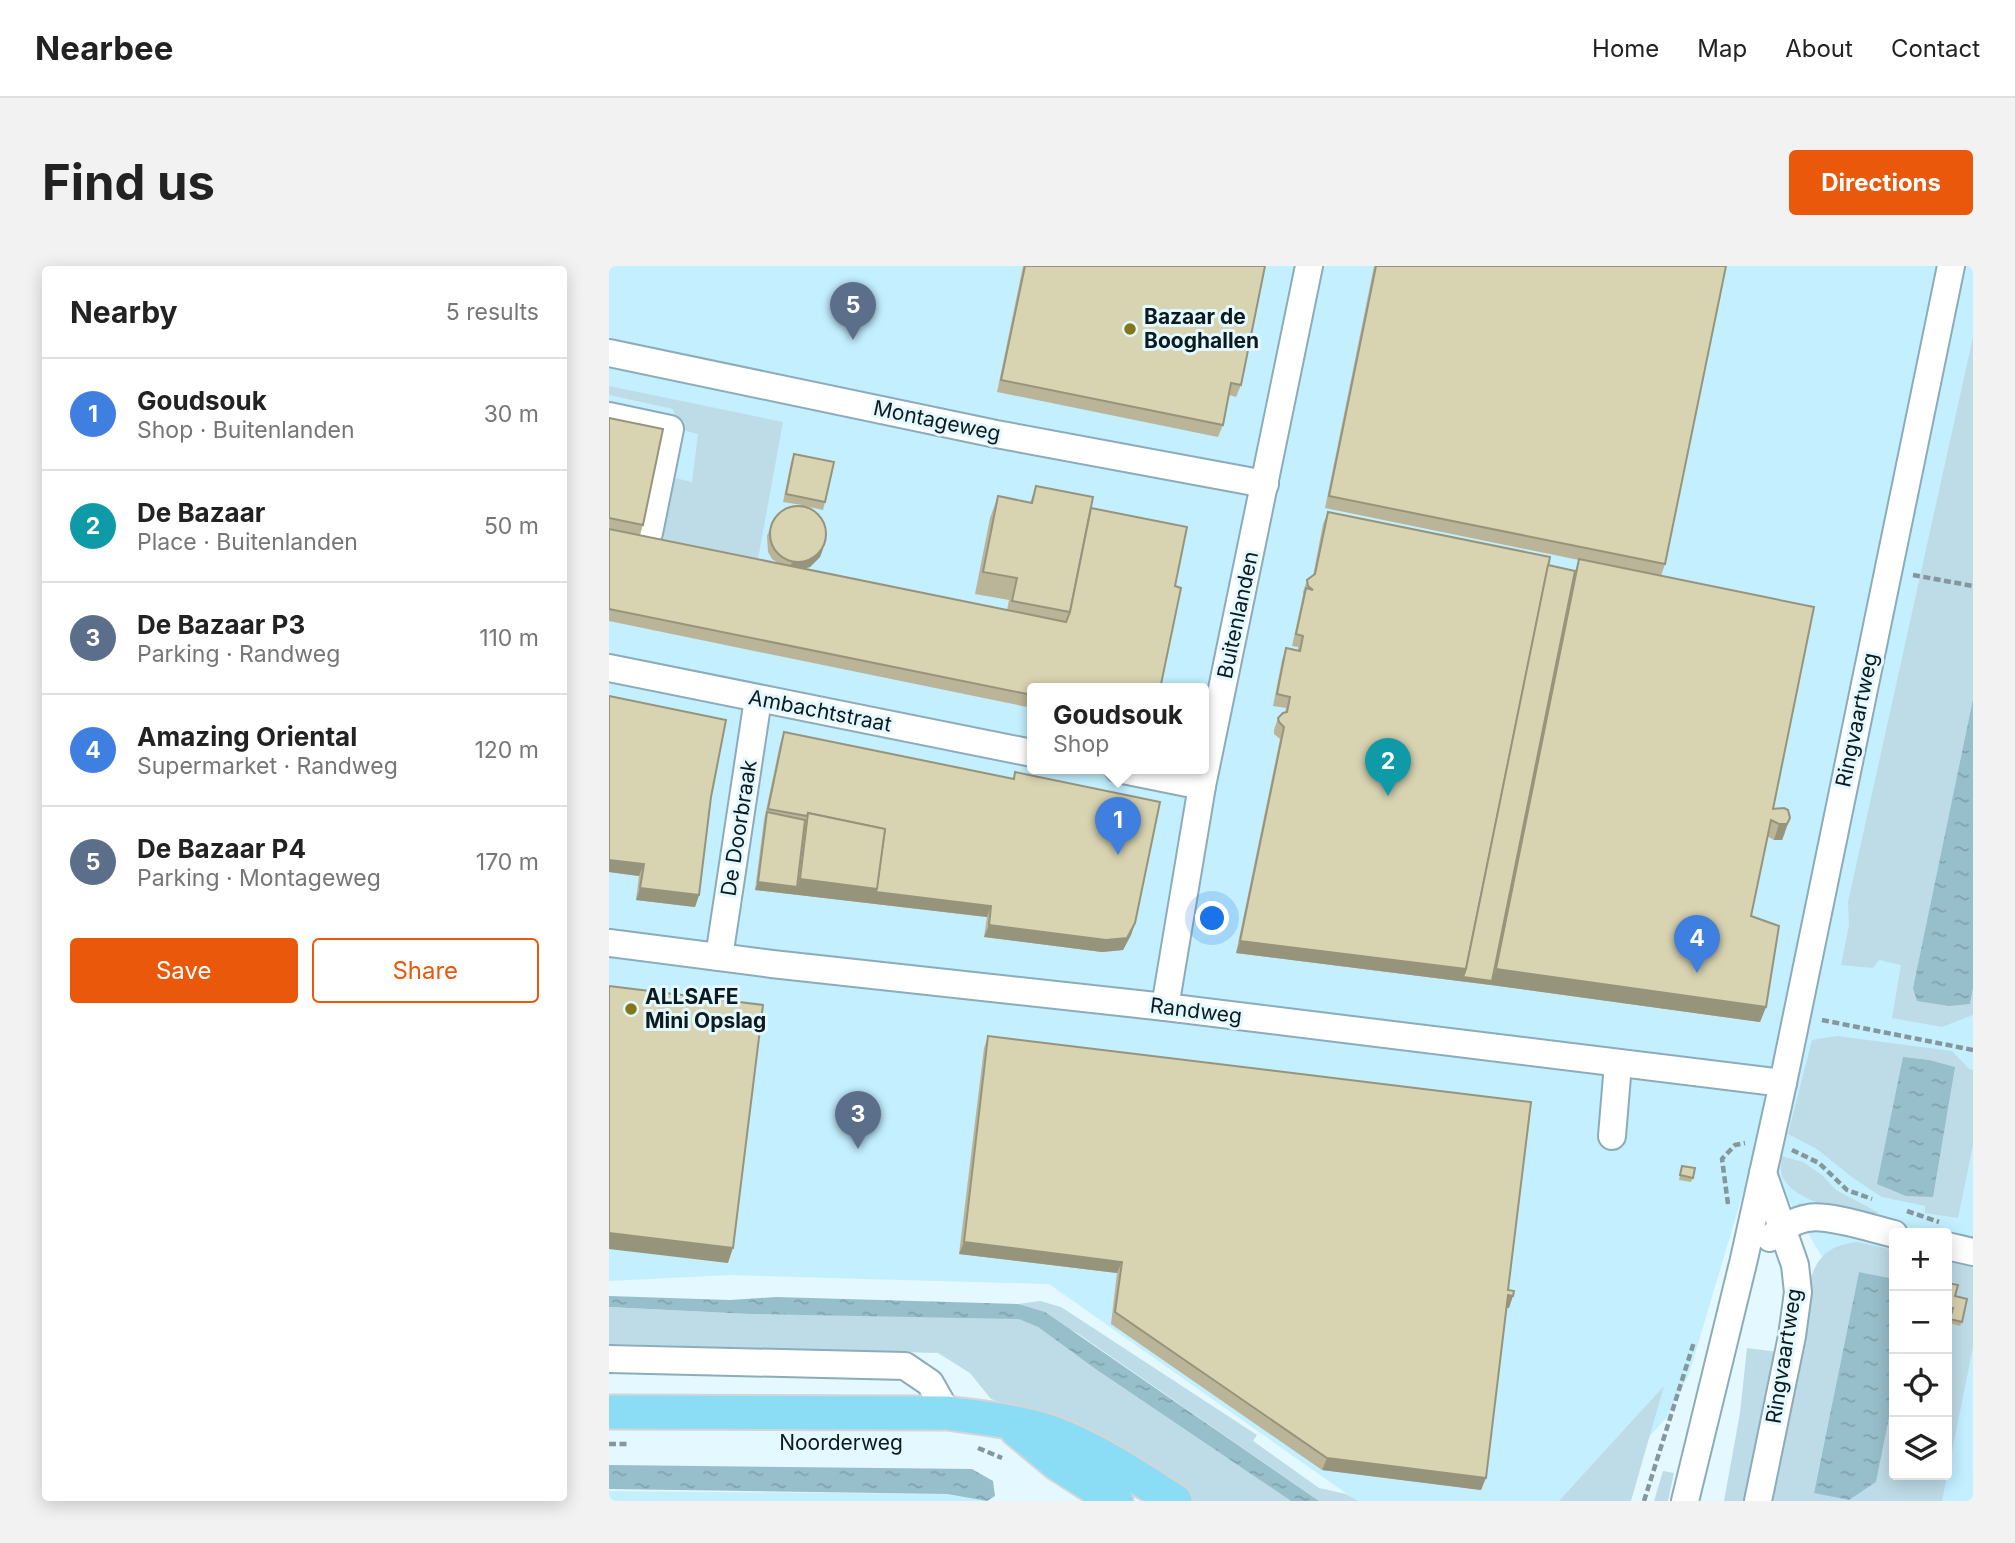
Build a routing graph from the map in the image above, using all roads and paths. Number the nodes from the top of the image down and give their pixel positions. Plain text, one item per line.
1 (1309, 266) edge
2 (1951, 266) edge
3 (609, 353) edge
4 (609, 416) edge
5 (1265, 484) junction
6 (649, 533) dead end
7 (1888, 570) junction
8 (1973, 586) edge
9 (609, 668) edge
10 (758, 699) junction
11 (1027, 752) edge
12 (1209, 752) edge
13 (1143, 774) edge
14 (1205, 774) edge
15 (1202, 786) junction
16 (609, 943) edge
17 (719, 957) junction
18 (1164, 1007) junction
19 (1797, 1015) junction
20 (1973, 1050) edge
21 (1618, 1064) junction
22 (1783, 1083) junction
23 (1612, 1136) dead end
24 (1763, 1173) junction
25 (1782, 1228) junction
26 (1889, 1233) edge
27 (1952, 1247) edge
28 (1973, 1252) edge
29 (1744, 1259) junction
30 (609, 1359) edge
31 (609, 1412) edge
32 (947, 1413) junction
33 (609, 1444) edge
34 (636, 1444) dead end
35 (967, 1446) dead end
36 (1007, 1460) dead end
37 (1124, 1493) edge
38 (1168, 1499) edge
39 (1685, 1501) edge
40 (1758, 1501) edge

1 - 5 street, Buitenlanden
2 - 7 street, Ringvaartweg
3 - 5 street, Montageweg
4 - 6 street
5 - 12 street, Buitenlanden
7 - 8 path
7 - 19 street, Ringvaartweg
9 - 10 street, Ambachtstraat
10 - 11 street, Ambachtstraat
10 - 17 street, De Doorbraak
13 - 15 street
14 - 15 street, Buitenlanden
15 - 18 street, Buitenlanden
16 - 17 street, Randweg
17 - 18 street, Randweg
18 - 21 street, Randweg
19 - 20 path
19 - 22 street, Ringvaartweg
21 - 22 street, Randweg
21 - 23 street
22 - 24 street, Ringvaartweg
24 - 25 street, Ringvaartweg
24 - 29 street, Ringvaartweg
25 - 26 street
25 - 29 street
25 - 40 street, Ringvaartweg
27 - 28 street
29 - 39 street, Ringvaartweg
30 - 32 street
31 - 32 main road, Noorderweg
32 - 37 main road, Noorderweg
33 - 34 path
35 - 36 path
37 - 38 main road, Noorderweg

